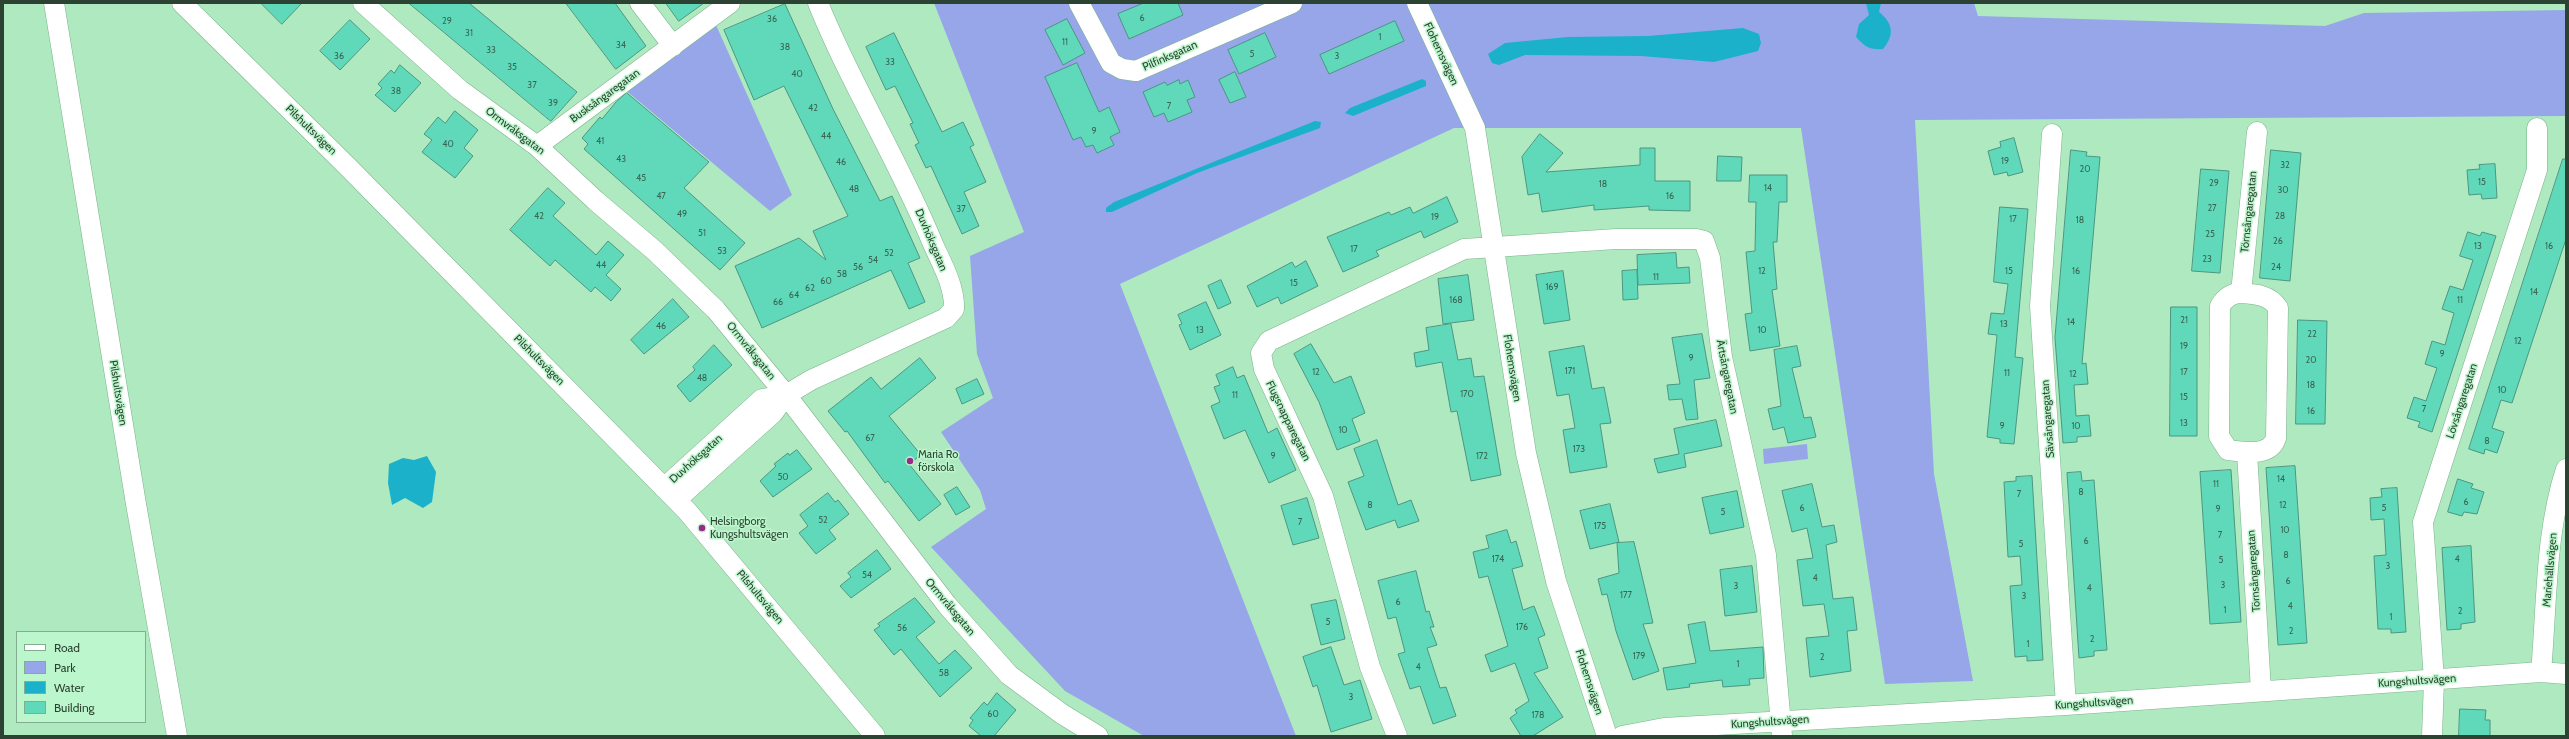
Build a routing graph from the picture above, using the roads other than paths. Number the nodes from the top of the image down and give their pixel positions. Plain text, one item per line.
1 (54, 3) edge
2 (182, 3) edge
3 (640, 3) edge
4 (730, 3) edge
5 (818, 3) edge
6 (1079, 3) edge
7 (1292, 3) edge
8 (1417, 3) edge
9 (367, 4) edge
10 (672, 46) junction
11 (2537, 128) dead end
12 (2257, 132) dead end
13 (2052, 134) dead end
14 (537, 146) junction
15 (1494, 247) junction
16 (2241, 292) junction
17 (786, 395) junction
18 (2246, 452) junction
19 (2566, 469) edge
20 (670, 494) junction
21 (2541, 672) junction
22 (2566, 674) edge
23 (2434, 680) junction
24 (2261, 691) junction
25 (2066, 705) junction
26 (1782, 728) edge
27 (176, 736) edge
28 (875, 736) edge
29 (1098, 736) edge
30 (1397, 736) edge
31 (1607, 736) edge
32 (1622, 736) edge
33 (2432, 736) edge

1 - 27 street, Pilshultsvägen
2 - 20 street, Pilshultsvägen
3 - 10 street
4 - 10 street, Busksångaregatan
5 - 17 street, Duvhöksgatan
6 - 7 street, Pilfinksgatan
8 - 15 street, Flohemsvägen
9 - 14 street, Ormvråksgatan
10 - 14 street, Busksångaregatan
11 - 23 street, Lövsångaregatan
12 - 16 street, Törnsångaregatan
13 - 25 street, Sävsångaregatan
14 - 17 street, Ormvråksgatan
15 - 26 street, Ärtsångaregatan
15 - 30 street, Flugsnapparegatan
15 - 31 street, Flohemsvägen
16 - 18 street
16 - 18 street
17 - 20 street, Duvhöksgatan
17 - 29 street, Ormvråksgatan
18 - 24 street, Törnsångaregatan
19 - 21 street, Mariehällsvägen
20 - 28 street, Pilshultsvägen
21 - 22 street, Kungshultsvägen
21 - 23 street, Kungshultsvägen
23 - 24 street, Kungshultsvägen
23 - 33 street, Lövsångaregatan
24 - 25 street, Kungshultsvägen
25 - 26 street, Kungshultsvägen
26 - 32 street, Kungshultsvägen

